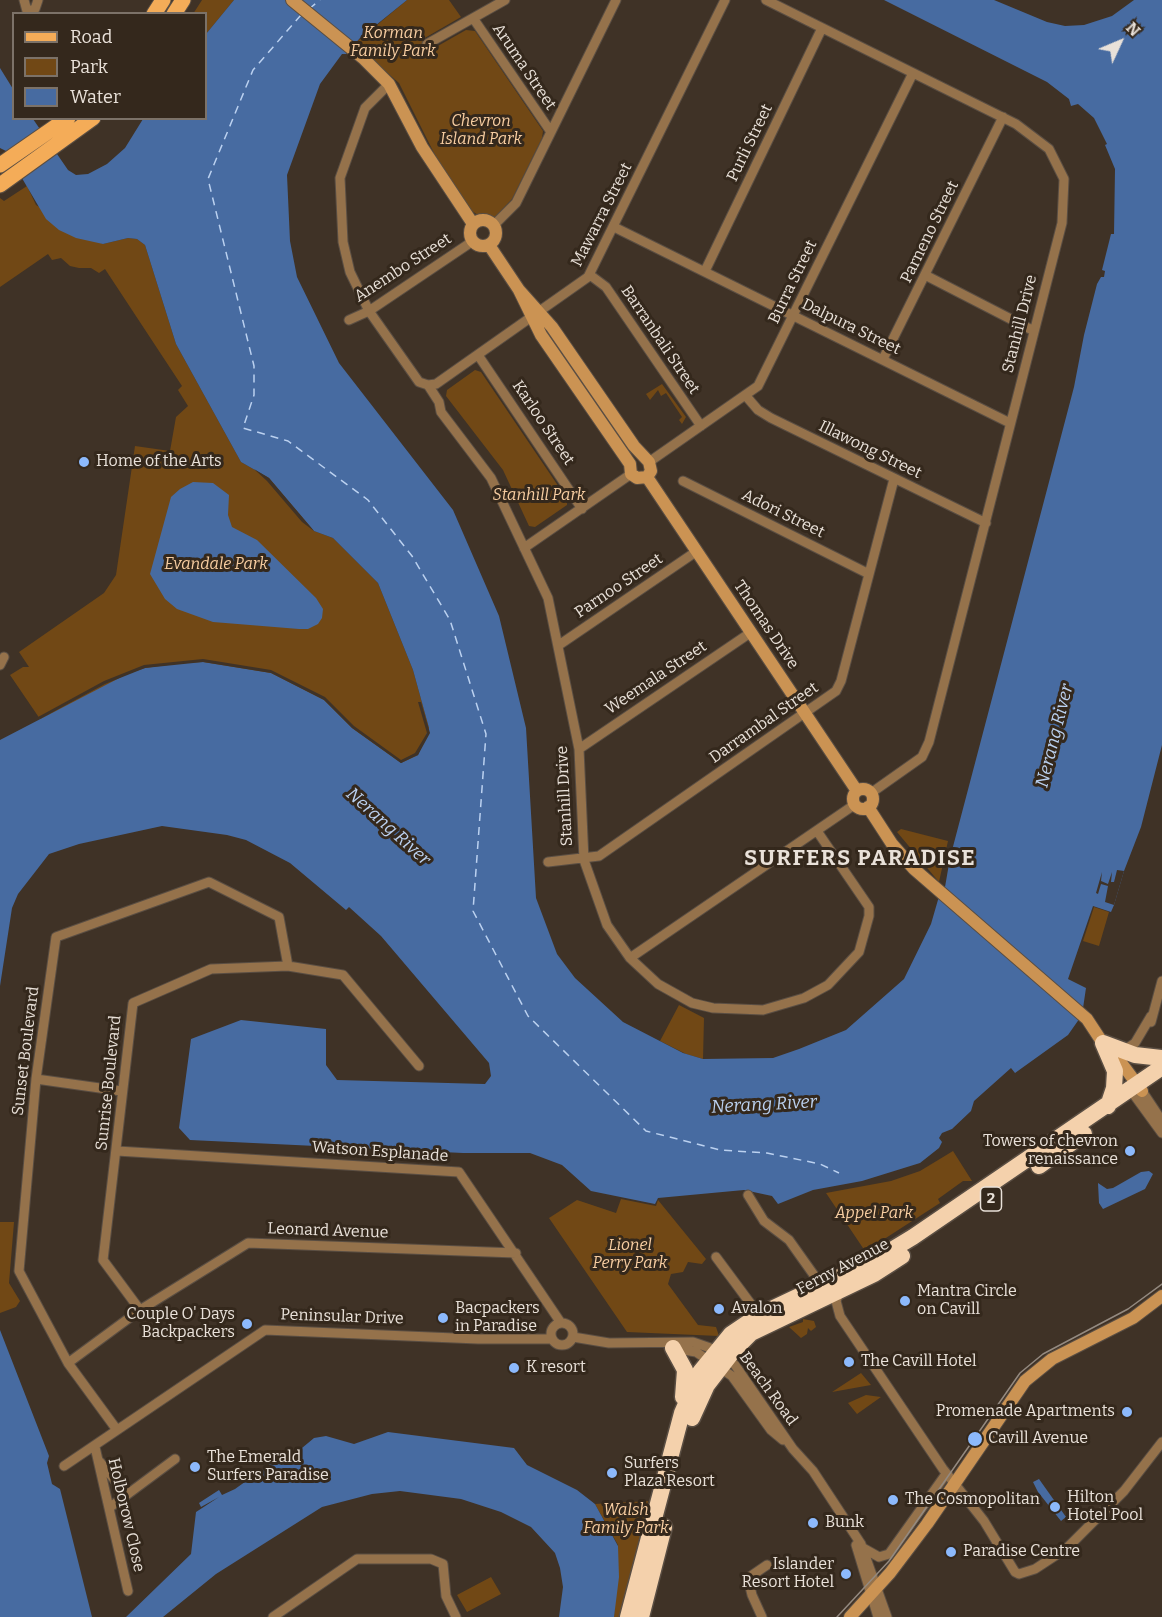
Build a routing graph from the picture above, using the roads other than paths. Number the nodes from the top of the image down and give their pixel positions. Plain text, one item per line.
1 (24, 0) edge
2 (38, 0) edge
3 (292, 0) edge
4 (505, 0) edge
5 (616, 0) edge
6 (725, 0) edge
7 (766, 0) edge
8 (473, 18) junction
9 (822, 28) junction
10 (427, 44) dead end
11 (913, 73) junction
12 (389, 84) junction
13 (1003, 117) junction
14 (65, 120) edge
15 (91, 120) edge
16 (550, 132) junction
17 (2, 164) edge
18 (5, 182) edge
19 (473, 224) junction
20 (494, 225) junction
21 (614, 227) junction
22 (473, 241) junction
23 (489, 244) junction
24 (705, 271) junction
25 (590, 275) junction
26 (925, 275) junction
27 (369, 311) junction
28 (536, 315) junction
29 (793, 316) junction
30 (349, 320) dead end
31 (552, 327) junction
32 (1034, 331) junction
33 (541, 335) junction
34 (478, 355) junction
35 (883, 359) junction
36 (432, 384) junction
37 (746, 396) junction
38 (1010, 423) junction
39 (701, 426) junction
40 (647, 460) junction
41 (631, 469) junction
42 (647, 477) junction
43 (894, 478) junction
44 (683, 481) dead end
45 (582, 509) junction
46 (986, 523) junction
47 (524, 548) junction
48 (697, 551) junction
49 (869, 574) junction
50 (750, 633) junction
51 (559, 645) junction
52 (806, 713) junction
53 (579, 749) junction
54 (857, 791) junction
55 (871, 793) junction
56 (855, 805) junction
57 (868, 807) junction
58 (817, 831) junction
59 (584, 860) junction
60 (548, 862) dead end
61 (630, 958) junction
62 (288, 966) junction
63 (1162, 981) edge
64 (1103, 1043) junction
65 (1123, 1050) junction
66 (1162, 1058) edge
67 (419, 1066) dead end
68 (1162, 1067) edge
69 (1162, 1077) edge
70 (36, 1079) junction
71 (1136, 1090) junction
72 (121, 1091) junction
73 (1108, 1106) junction
74 (1162, 1121) edge
75 (1162, 1133) edge
76 (1066, 1148) junction
77 (117, 1151) junction
78 (1004, 1177) junction
79 (748, 1196) dead end
80 (516, 1253) junction
81 (716, 1257) dead end
82 (821, 1285) junction
83 (840, 1290) junction
84 (1162, 1296) edge
85 (140, 1310) junction
86 (759, 1315) junction
87 (561, 1323) junction
88 (573, 1337) junction
89 (552, 1339) junction
90 (648, 1344) junction
91 (673, 1348) junction
92 (718, 1359) junction
93 (68, 1363) junction
94 (682, 1413) junction
95 (117, 1430) junction
96 (1162, 1442) edge
97 (94, 1447) junction
98 (97, 1457) junction
99 (175, 1459) dead end
100 (64, 1466) dead end
101 (946, 1474) junction
102 (955, 1485) junction
103 (126, 1494) junction
104 (109, 1508) junction
105 (853, 1533) junction
106 (863, 1548) junction
107 (767, 1565) dead end
108 (872, 1590) junction
109 (128, 1591) dead end
110 (854, 1613) edge
111 (273, 1617) edge
112 (456, 1617) edge
113 (628, 1617) edge
114 (641, 1617) edge
115 (762, 1617) edge
116 (877, 1617) edge
117 (887, 1617) edge

1 - 2 street
3 - 12 main road
4 - 8 street
5 - 16 street
6 - 21 street, Mawarra Street
7 - 9 street, Stanhill Drive
8 - 10 street
8 - 16 street, Aruma Street
9 - 11 street, Stanhill Drive
9 - 24 street, Purli Street
11 - 13 street, Stanhill Drive
11 - 29 street, Burra Street
12 - 19 main road
12 - 27 street, Stanhill Drive
13 - 26 street, Parneno Street
13 - 32 street, Stanhill Drive
14 - 17 main road
15 - 18 main road
16 - 20 street
19 - 20 main road
19 - 22 main road
20 - 23 main road
21 - 24 street, Dalpura Street
21 - 25 street, Mawarra Street
22 - 23 main road
22 - 27 street, Anembo Street
23 - 28 main road
24 - 29 street, Dalpura Street
25 - 28 street, Mawarra Street
25 - 39 street, Barranbali Street
26 - 32 street
26 - 35 street, Parneno Street
27 - 30 street, Anembo Street
27 - 36 street, Stanhill Drive
28 - 31 main road
28 - 33 main road
28 - 34 street, Mawarra Street
29 - 35 street, Dalpura Street
29 - 37 street, Burra Street
31 - 33 main road
31 - 40 main road
32 - 38 street, Stanhill Drive
33 - 41 main road
34 - 36 street, Mawarra Street
34 - 45 street, Karloo Street
35 - 38 street, Dalpura Street
36 - 47 street, Stanhill Drive
37 - 39 street, Burra Street
37 - 43 street, Illawong Street
38 - 46 street, Stanhill Drive
39 - 40 street, Burra Street
40 - 41 main road
40 - 42 main road
41 - 42 main road
41 - 45 street
42 - 48 main road, Thomas Drive
43 - 46 street, Illawong Street
43 - 49 street, Darrambal Street
44 - 49 street, Adori Street
45 - 47 street
46 - 55 street, Stanhill Drive
47 - 51 street, Stanhill Drive
48 - 50 main road, Thomas Drive
48 - 51 street, Parnoo Street
49 - 52 street, Darrambal Street
50 - 52 main road, Thomas Drive
50 - 53 street, Weemala Street
51 - 53 street, Stanhill Drive
52 - 54 main road, Thomas Drive
52 - 59 street, Darrambal Street
53 - 59 street, Stanhill Drive
54 - 55 main road
54 - 56 main road
55 - 57 main road
56 - 57 main road
56 - 58 street
57 - 64 main road
58 - 61 street
58 - 61 street, Stanhill Drive
59 - 60 street, Darrambal Street
59 - 61 street, Stanhill Drive
62 - 67 street, Sunrise Boulevard
62 - 70 street, Sunset Boulevard
62 - 72 street, Sunrise Boulevard
63 - 65 street
64 - 65 highway
64 - 71 main road
64 - 73 highway
65 - 66 highway
68 - 71 highway, Ferny Avenue / 2
69 - 71 highway, Ferny Avenue / 2
70 - 72 street
70 - 93 street, Sunset Boulevard
71 - 73 highway, 2
71 - 74 street
71 - 75 street
71 - 76 highway, Ferny Avenue / 2
72 - 77 street, Sunrise Boulevard
73 - 78 highway, Ferny Avenue / 2
76 - 78 highway
76 - 83 highway, Ferny Avenue / 2
77 - 80 street, Watson Esplanade
77 - 85 street, Sunrise Boulevard
78 - 82 highway, Ferny Avenue / 2
79 - 82 street
80 - 85 street, Leonard Avenue
80 - 87 street, Watson Esplanade
81 - 86 street
82 - 86 highway, Ferny Avenue / 2
83 - 92 highway, Ferny Avenue / 2
83 - 101 street
84 - 102 main road
85 - 93 street, Leonard Avenue
86 - 92 highway, Ferny Avenue / 2
87 - 88 street
87 - 89 street
88 - 89 street
88 - 90 street
89 - 95 street, Peninsular Drive
90 - 91 street
90 - 92 street
91 - 92 street
91 - 94 highway
92 - 94 highway, 2
92 - 105 street, Beach Road
92 - 114 highway, 2
93 - 95 street, Sunset Boulevard
94 - 113 highway, 2
95 - 97 street, Peninsular Drive
96 - 102 street
97 - 98 street, Holborow Close
97 - 100 street, Peninsular Drive
98 - 103 street
98 - 104 street, Holborow Close
99 - 103 street
101 - 102 street
101 - 106 street
102 - 108 main road
103 - 104 street
104 - 109 street, Holborow Close
105 - 106 street, Beach Road
105 - 108 street, Beach Road
106 - 108 street, Beach Road
107 - 115 street
108 - 110 main road
108 - 116 street
108 - 117 street, Beach Road
110 - 116 street
111 - 112 street

